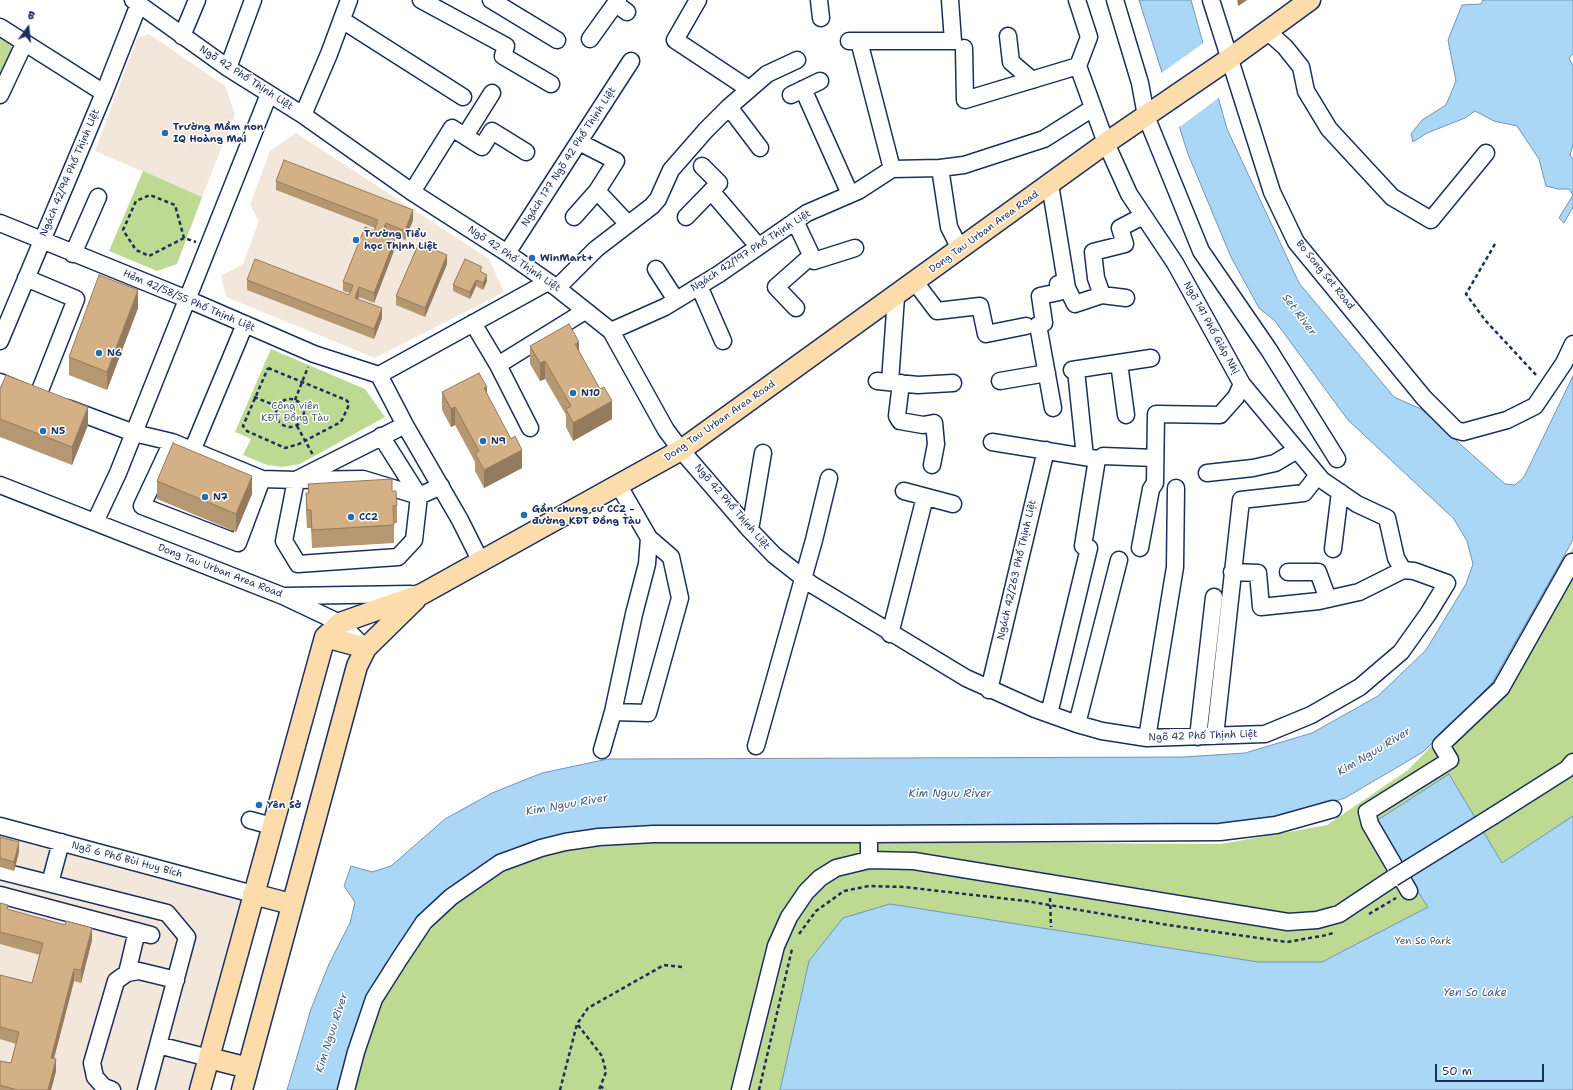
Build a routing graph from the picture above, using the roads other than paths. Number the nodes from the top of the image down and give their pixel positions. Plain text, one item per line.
1 (196, 0) edge
2 (253, 0) edge
3 (349, 0) edge
4 (421, 0) edge
5 (491, 0) edge
6 (698, 0) edge
7 (819, 0) edge
8 (950, 0) edge
9 (1076, 0) edge
10 (1114, 0) edge
11 (1211, 0) edge
12 (1310, 0) edge
13 (136, 2) edge
14 (620, 5) edge
15 (821, 18) dead end
16 (342, 20) junction
17 (0, 27) edge
18 (1267, 31) junction
19 (182, 36) junction
20 (1008, 36) dead end
21 (590, 39) dead end
22 (557, 40) dead end
23 (24, 44) junction
24 (964, 48) dead end
25 (797, 60) dead end
26 (631, 61) dead end
27 (1225, 62) junction
28 (1078, 66) junction
29 (228, 68) junction
30 (1032, 80) junction
31 (820, 81) dead end
32 (551, 84) dead end
33 (749, 89) junction
34 (104, 93) junction
35 (492, 93) dead end
36 (269, 94) junction
37 (0, 95) edge
38 (463, 97) dead end
39 (729, 107) junction
40 (1092, 108) junction
41 (303, 115) junction
42 (1146, 116) junction
43 (465, 136) junction
44 (579, 142) junction
45 (1106, 144) junction
46 (760, 148) dead end
47 (526, 152) dead end
48 (1486, 153) dead end
49 (702, 166) dead end
50 (940, 168) junction
51 (892, 169) junction
52 (1050, 184) junction
53 (597, 191) junction
54 (412, 192) junction
55 (711, 192) junction
56 (850, 194) junction
57 (98, 197) dead end
58 (1143, 216) junction
59 (574, 217) dead end
60 (686, 217) dead end
61 (796, 221) junction
62 (0, 223) edge
63 (628, 224) junction
64 (42, 241) junction
65 (758, 246) junction
66 (855, 248) dead end
67 (960, 249) junction
68 (73, 254) junction
69 (508, 254) junction
70 (811, 256) junction
71 (656, 269) dead end
72 (26, 278) junction
73 (915, 282) junction
74 (552, 285) junction
75 (1066, 285) junction
76 (699, 286) junction
77 (1102, 295) junction
78 (896, 297) junction
79 (1126, 298) dead end
80 (187, 299) junction
81 (676, 300) junction
82 (796, 308) dead end
83 (6, 309) edge
84 (585, 311) junction
85 (473, 323) junction
86 (245, 324) junction
87 (1026, 326) dead end
88 (611, 331) junction
89 (0, 341) edge
90 (723, 341) dead end
91 (1573, 344) edge
92 (1151, 358) dead end
93 (1119, 363) junction
94 (498, 365) junction
95 (1046, 373) junction
96 (379, 375) junction
97 (1000, 381) dead end
98 (0, 382) edge
99 (889, 382) junction
100 (953, 383) dead end
101 (1242, 384) junction
102 (37, 398) junction
103 (1053, 408) dead end
104 (1126, 415) dead end
105 (405, 425) junction
106 (530, 428) dead end
107 (134, 433) junction
108 (381, 436) junction
109 (172, 442) junction
110 (992, 442) dead end
111 (681, 450) junction
112 (1046, 450) junction
113 (1297, 450) junction
114 (192, 451) junction
115 (763, 453) dead end
116 (1095, 457) junction
117 (1155, 458) junction
118 (1336, 459) dead end
119 (932, 465) dead end
120 (1207, 472) dead end
121 (1318, 475) junction
122 (829, 478) dead end
123 (262, 479) junction
124 (296, 480) junction
125 (0, 485) edge
126 (441, 486) junction
127 (619, 486) junction
128 (1151, 489) junction
129 (904, 491) dead end
130 (1340, 492) junction
131 (419, 496) junction
132 (925, 497) junction
133 (953, 504) dead end
134 (95, 522) junction
135 (750, 530) junction
136 (649, 538) junction
137 (1140, 548) dead end
138 (1333, 549) dead end
139 (1119, 560) dead end
140 (481, 562) junction
141 (1573, 562) edge
142 (1403, 570) junction
143 (1232, 572) junction
144 (1288, 572) dead end
145 (803, 578) junction
146 (422, 594) junction
147 (283, 596) junction
148 (1214, 597) dead end
149 (1328, 599) junction
150 (340, 623) junction
151 (890, 634) junction
152 (325, 637) junction
153 (366, 648) junction
154 (989, 690) junction
155 (613, 712) junction
156 (1049, 714) junction
157 (1077, 724) junction
158 (1215, 736) junction
159 (1198, 737) junction
160 (1147, 738) junction
161 (756, 746) dead end
162 (602, 750) dead end
163 (1573, 762) edge
164 (1333, 809) dead end
165 (250, 820) dead end
166 (0, 826) edge
167 (272, 826) junction
168 (869, 834) junction
169 (61, 842) junction
170 (869, 860) junction
171 (0, 871) edge
172 (17, 875) junction
173 (50, 883) junction
174 (80, 891) junction
175 (1409, 891) road end
176 (254, 894) junction
177 (5, 897) edge
178 (291, 904) junction
179 (73, 914) junction
180 (127, 972) junction
181 (176, 980) junction
182 (158, 1045) junction
183 (209, 1058) junction
184 (248, 1068) junction
185 (93, 1084) edge
186 (112, 1090) edge
187 (146, 1090) edge
188 (200, 1090) edge
189 (242, 1090) edge
190 (346, 1090) edge
191 (740, 1090) edge

1 - 19 street
2 - 29 street
3 - 16 street
4 - 32 street
5 - 22 street
6 - 33 street
7 - 15 street
8 - 51 street
9 - 28 street
10 - 42 street
11 - 27 street, Bo Song Set Road
12 - 18 main road
13 - 19 street, Ngõ 42 Phố Thịnh Liệt
13 - 34 street, Ngách 42/94 Phố Thịnh Liệt
14 - 21 street
16 - 38 street
16 - 41 street
17 - 23 street
18 - 27 main road
18 - 48 street
19 - 29 street, Ngõ 42 Phố Thịnh Liệt
20 - 30 street
23 - 34 street
23 - 37 street
24 - 30 street
25 - 33 street
26 - 44 street, Ngách 177 Ngõ 42 Phố Thịnh Liệt
27 - 42 main road, Dong Tau Urban Area Road
27 - 91 street, Bo Song Set Road
28 - 30 street
28 - 40 street, Ngõ 141 Phố Giáp Nhị
29 - 36 street, Ngõ 42 Phố Thịnh Liệt
31 - 56 street
33 - 39 street
34 - 64 street, Ngách 42/94 Phố Thịnh Liệt
35 - 43 street
36 - 41 street, Ngõ 42 Phố Thịnh Liệt
36 - 80 street
39 - 46 street
39 - 63 street
40 - 45 street, Ngõ 141 Phố Giáp Nhị
40 - 50 street, Ngách 42/197 Phố Thịnh Liệt
41 - 54 street, Ngõ 42 Phố Thịnh Liệt
42 - 45 main road, Dong Tau Urban Area Road
42 - 118 street
43 - 47 street
43 - 54 street
44 - 53 street
44 - 69 street, Ngách 177 Ngõ 42 Phố Thịnh Liệt
45 - 52 main road, Dong Tau Urban Area Road
45 - 58 street, Ngõ 141 Phố Giáp Nhị
49 - 55 street
50 - 51 street, Ngách 42/197 Phố Thịnh Liệt
50 - 67 street
51 - 56 street, Ngách 42/197 Phố Thịnh Liệt
52 - 67 main road, Dong Tau Urban Area Road
52 - 75 street
53 - 59 street
53 - 63 street
54 - 69 street, Ngõ 42 Phố Thịnh Liệt
55 - 60 street
55 - 65 street
56 - 61 street, Ngách 42/197 Phố Thịnh Liệt
57 - 68 street
58 - 77 street
58 - 101 street, Ngõ 141 Phố Giáp Nhị
61 - 65 street, Ngách 42/197 Phố Thịnh Liệt
61 - 70 street
62 - 64 street, Hẻm 42/58/55 Phố Thịnh Liệt
63 - 74 street
64 - 68 street, Hẻm 42/58/55 Phố Thịnh Liệt
64 - 72 street, Ngách 42/94 Phố Thịnh Liệt
65 - 76 street, Ngách 42/197 Phố Thịnh Liệt
66 - 70 street
67 - 73 main road, Dong Tau Urban Area Road
68 - 80 street, Hẻm 42/58/55 Phố Thịnh Liệt
69 - 74 street, Ngõ 42 Phố Thịnh Liệt
70 - 82 street
71 - 81 street
72 - 83 street, Ngách 42/94 Phố Thịnh Liệt
72 - 102 street
73 - 78 main road, Dong Tau Urban Area Road
73 - 87 street
74 - 84 street, Ngõ 42 Phố Thịnh Liệt
74 - 85 street
75 - 77 street
75 - 95 street
76 - 81 street, Ngách 42/197 Phố Thịnh Liệt
76 - 90 street
77 - 79 street
78 - 99 street
78 - 111 main road, Dong Tau Urban Area Road
80 - 86 street, Hẻm 42/58/55 Phố Thịnh Liệt
80 - 107 street
81 - 88 street, Ngách 42/197 Phố Thịnh Liệt
83 - 89 street, Ngách 42/94 Phố Thịnh Liệt
84 - 88 street, Ngõ 42 Phố Thịnh Liệt
84 - 94 street
85 - 94 street
85 - 96 street
86 - 96 street, Hẻm 42/58/55 Phố Thịnh Liệt
86 - 114 street
88 - 111 street, Ngõ 42 Phố Thịnh Liệt
92 - 93 street
93 - 104 street
93 - 116 street
94 - 106 street
95 - 97 street
95 - 103 street
96 - 105 street
98 - 102 street
99 - 100 street
99 - 119 street
101 - 113 street, Ngõ 141 Phố Giáp Nhị
101 - 117 street
102 - 107 street
105 - 108 street
105 - 126 street
107 - 109 street
107 - 134 street
108 - 124 street
108 - 131 street
109 - 114 street
109 - 123 street
110 - 112 street
111 - 127 main road, Dong Tau Urban Area Road
111 - 135 street, Ngõ 42 Phố Thịnh Liệt
112 - 116 street
112 - 154 street, Ngách 42/263 Phố Thịnh Liệt
113 - 120 street
113 - 121 street, Ngõ 141 Phố Giáp Nhị
114 - 123 street
115 - 135 street
116 - 117 street
116 - 156 street
117 - 128 street
121 - 130 street, Ngõ 141 Phố Giáp Nhị
121 - 143 street
122 - 145 street
123 - 124 street
124 - 131 street
124 - 131 street
125 - 134 street, Dong Tau Urban Area Road
126 - 131 street
126 - 140 street
127 - 136 street
127 - 140 main road, Dong Tau Urban Area Road
128 - 137 street
128 - 160 street
129 - 132 street
130 - 138 street
130 - 142 street, Ngõ 141 Phố Giáp Nhị
132 - 133 street
132 - 151 street
134 - 147 street, Dong Tau Urban Area Road
135 - 145 street, Ngõ 42 Phố Thịnh Liệt
136 - 155 street
136 - 155 street
139 - 157 street
140 - 146 main road, Dong Tau Urban Area Road
141 - 175 street
142 - 149 street
142 - 158 street, Ngõ 42 Phố Thịnh Liệt
143 - 149 street
143 - 158 street
144 - 149 street
145 - 151 street, Ngõ 42 Phố Thịnh Liệt
145 - 161 street
146 - 147 street, Dong Tau Urban Area Road
146 - 150 main road
146 - 153 main road
147 - 150 street
147 - 152 street
148 - 159 street
150 - 152 main road
150 - 153 street
151 - 154 street, Ngõ 42 Phố Thịnh Liệt
152 - 153 main road
152 - 167 main road
153 - 178 main road
154 - 156 street, Ngõ 42 Phố Thịnh Liệt
155 - 162 street
156 - 157 street, Ngõ 42 Phố Thịnh Liệt
157 - 160 street, Ngõ 42 Phố Thịnh Liệt
158 - 159 street, Ngõ 42 Phố Thịnh Liệt
159 - 160 street, Ngõ 42 Phố Thịnh Liệt
163 - 170 street, bridge
164 - 168 street
165 - 167 street
166 - 169 street, Ngõ 6 Phố Bùi Huy Bích
167 - 176 main road
168 - 170 street
168 - 190 street
169 - 173 street
169 - 176 street, Ngõ 6 Phố Bùi Huy Bích
170 - 191 street
171 - 172 street
172 - 173 street
172 - 177 street
173 - 174 street
174 - 179 street
174 - 181 street
176 - 178 main road
176 - 183 main road
177 - 179 street
178 - 184 main road
179 - 180 street
180 - 181 street
180 - 185 street
181 - 182 street
182 - 183 street
182 - 187 street
183 - 184 main road
183 - 188 main road
184 - 189 main road
185 - 186 street

